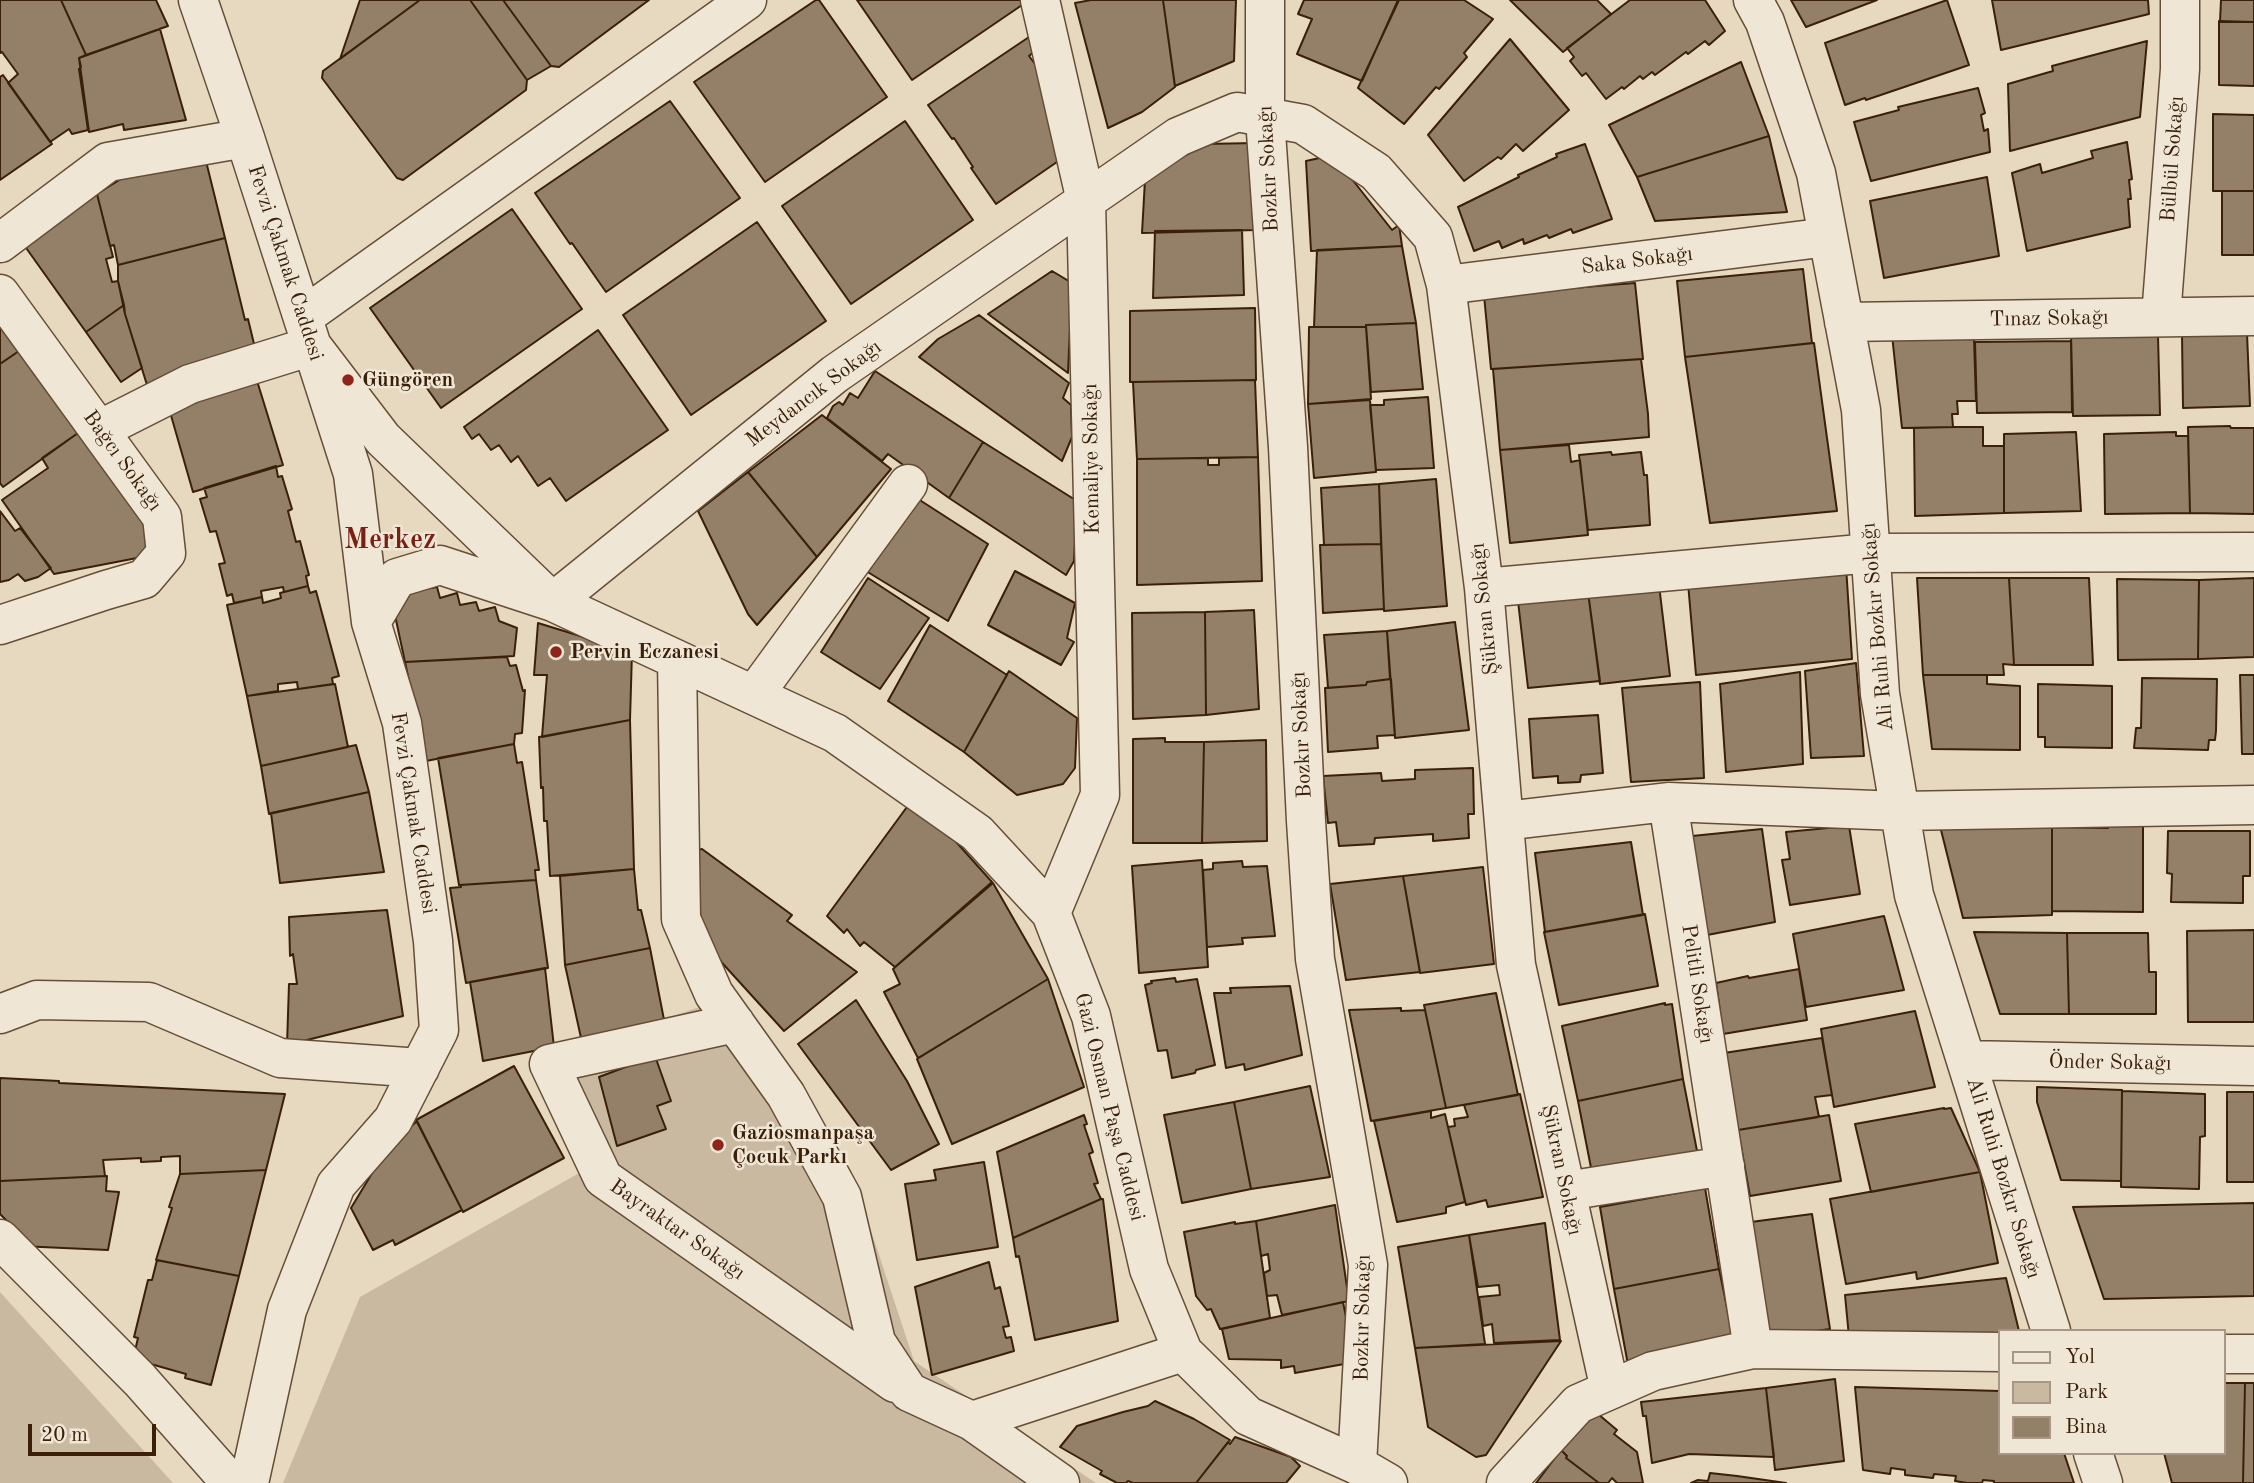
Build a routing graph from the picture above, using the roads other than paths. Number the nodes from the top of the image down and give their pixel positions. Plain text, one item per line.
1 (198, 0) edge
2 (747, 0) edge
3 (1040, 0) edge
4 (1265, 0) edge
5 (1753, 0) edge
6 (2180, 0) edge
7 (1265, 118) junction
8 (246, 138) junction
9 (1086, 201) junction
10 (1828, 237) junction
11 (0, 243) edge
12 (1446, 285) junction
13 (0, 294) edge
14 (2254, 316) edge
15 (2161, 317) junction
16 (1844, 322) junction
17 (307, 332) junction
18 (99, 430) junction
19 (908, 484) dead end
20 (1871, 552) junction
21 (2254, 552) edge
22 (1484, 588) junction
23 (553, 602) junction
24 (371, 622) junction
25 (0, 625) edge
26 (677, 660) junction
27 (754, 695) junction
28 (1668, 802) junction
29 (2254, 805) edge
30 (1900, 811) junction
31 (1504, 821) junction
32 (1051, 913) junction
33 (0, 1014) edge
34 (735, 1023) junction
35 (1966, 1060) junction
36 (2254, 1066) edge
37 (420, 1068) junction
38 (1725, 1166) junction
39 (1566, 1191) junction
40 (0, 1239) edge
41 (2050, 1329) edge
42 (1753, 1349) junction
43 (1183, 1352) junction
44 (1998, 1352) edge
45 (2226, 1354) edge
46 (2254, 1354) edge
47 (1609, 1390) junction
48 (909, 1392) junction
49 (972, 1421) junction
50 (2094, 1455) edge
51 (1373, 1474) edge
52 (231, 1483) edge
53 (249, 1483) edge
54 (1060, 1483) edge
55 (1506, 1483) edge
56 (2104, 1483) edge

1 - 8 street, Fevzi Çakmak Caddesi
2 - 17 street
3 - 9 street, Kemaliye Sokağı
4 - 7 street, Bozkır Sokağı
5 - 10 street, Ali Ruhi Bozkır Sokağı
6 - 15 street, Bülbül Sokağı
7 - 9 street, Şükran Sokağı
7 - 12 street, Şükran Sokağı
7 - 51 street, Bozkır Sokağı
8 - 11 street
8 - 17 street, Fevzi Çakmak Caddesi
9 - 23 street, Meydancık Sokağı
9 - 32 street, Kemaliye Sokağı
10 - 12 street, Saka Sokağı
10 - 16 street, Ali Ruhi Bozkır Sokağı
12 - 22 street, Şükran Sokağı
13 - 18 street, Bağcı Sokağı
14 - 15 street, Tınaz Sokağı
15 - 16 street, Tınaz Sokağı
16 - 20 street, Ali Ruhi Bozkır Sokağı
17 - 18 street
17 - 23 street
17 - 24 street, Fevzi Çakmak Caddesi
18 - 25 street, Bağcı Sokağı
19 - 27 street
20 - 21 street
20 - 22 street
20 - 30 street, Ali Ruhi Bozkır Sokağı
22 - 31 street, Şükran Sokağı
23 - 24 street
23 - 26 street, Gazi Osman Paşa Caddesi
24 - 37 street, Fevzi Çakmak Caddesi
26 - 27 street, Gazi Osman Paşa Caddesi
26 - 34 street
27 - 32 street, Gazi Osman Paşa Caddesi
28 - 30 street
28 - 31 street
28 - 38 street, Pelitli Sokağı
29 - 30 street
30 - 35 street, Ali Ruhi Bozkır Sokağı
31 - 39 street, Şükran Sokağı
32 - 43 street, Gazi Osman Paşa Caddesi
33 - 37 street
34 - 48 street
34 - 48 street, Bayraktar Sokağı
35 - 36 street, Önder Sokağı
35 - 41 street, Ali Ruhi Bozkır Sokağı
37 - 53 street, Fevzi Çakmak Caddesi
38 - 39 street
38 - 42 street, Pelitli Sokağı
39 - 47 street, Şükran Sokağı
40 - 52 street
42 - 44 street
42 - 47 street
43 - 49 street
43 - 51 street, Gazi Osman Paşa Caddesi
45 - 46 street
47 - 55 street
48 - 49 street
49 - 54 street
50 - 56 street

